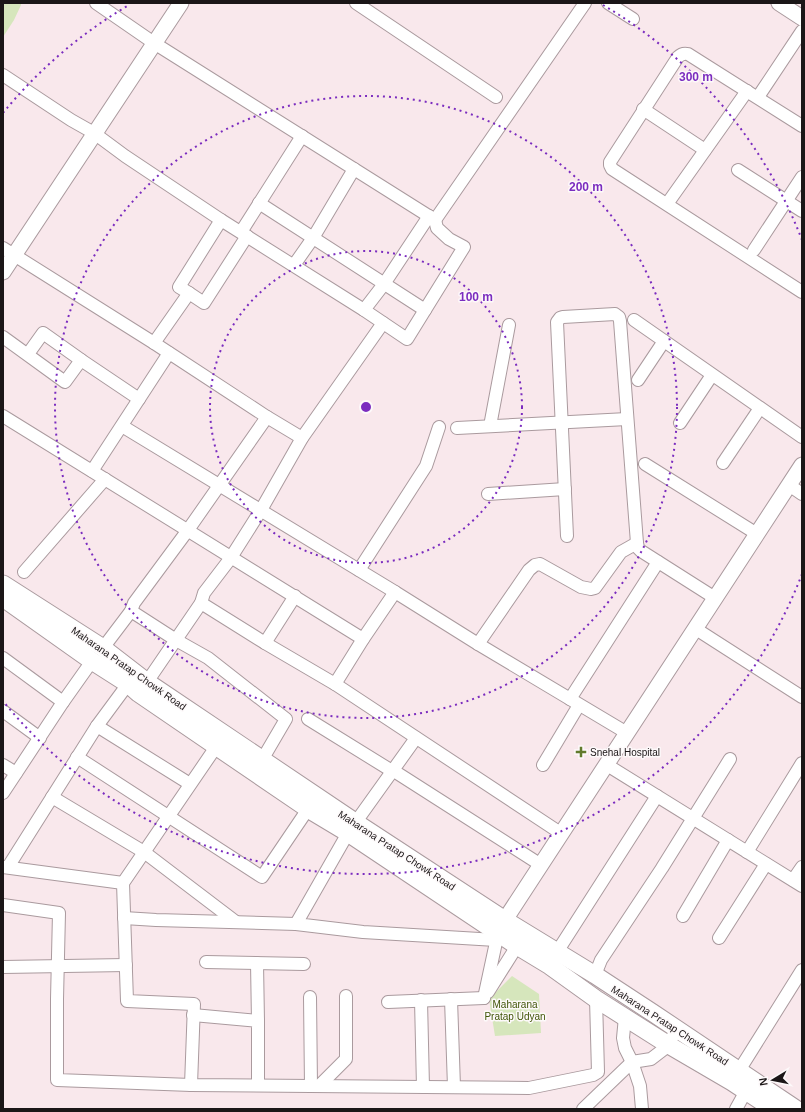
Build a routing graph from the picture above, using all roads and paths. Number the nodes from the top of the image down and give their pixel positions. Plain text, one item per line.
1 (96, 3) edge
2 (181, 3) edge
3 (356, 3) edge
4 (585, 3) edge
5 (608, 3) edge
6 (779, 3) edge
7 (802, 18) edge
8 (633, 19) dead end
9 (802, 31) edge
10 (154, 43) junction
11 (3, 75) edge
12 (752, 94) junction
13 (496, 97) dead end
14 (643, 109) junction
15 (802, 126) edge
16 (94, 133) junction
17 (302, 136) junction
18 (705, 150) junction
19 (354, 169) junction
20 (738, 170) dead end
21 (802, 176) edge
22 (786, 201) junction
23 (260, 203) junction
24 (667, 204) junction
25 (802, 211) edge
26 (432, 218) junction
27 (222, 220) junction
28 (244, 234) junction
29 (313, 238) junction
30 (754, 250) dead end
31 (9, 251) edge
32 (294, 265) junction
33 (3, 272) edge
34 (384, 284) junction
35 (802, 292) edge
36 (189, 293) junction
37 (364, 310) junction
38 (425, 310) junction
39 (634, 320) dead end
40 (384, 323) junction
41 (509, 325) dead end
42 (3, 337) edge
43 (664, 341) junction
44 (154, 343) junction
45 (169, 353) junction
46 (28, 354) junction
47 (81, 360) junction
48 (712, 375) junction
49 (638, 380) dead end
50 (139, 399) junction
51 (760, 408) junction
52 (3, 416) edge
53 (267, 417) junction
54 (627, 419) junction
55 (562, 422) junction
56 (680, 423) dead end
57 (122, 426) junction
58 (490, 426) junction
59 (438, 427) dead end
60 (457, 428) dead end
61 (802, 437) edge
62 (302, 438) junction
63 (723, 463) dead end
64 (645, 464) dead end
65 (802, 465) edge
66 (92, 471) junction
67 (105, 479) junction
68 (789, 485) junction
69 (220, 486) junction
70 (565, 488) junction
71 (488, 494) dead end
72 (802, 494) edge
73 (261, 510) junction
74 (188, 530) junction
75 (757, 534) junction
76 (568, 536) dead end
77 (636, 543) junction
78 (230, 556) junction
79 (658, 562) junction
80 (359, 570) junction
81 (24, 572) dead end
82 (3, 584) edge
83 (395, 592) junction
84 (295, 596) junction
85 (3, 598) edge
86 (715, 598) junction
87 (202, 603) junction
88 (130, 611) junction
89 (696, 629) junction
90 (363, 639) junction
91 (176, 640) junction
92 (265, 643) junction
93 (478, 644) junction
94 (103, 648) junction
95 (3, 658) edge
96 (92, 661) junction
97 (148, 682) junction
98 (128, 684) junction
99 (335, 684) junction
100 (802, 697) edge
101 (63, 702) junction
102 (574, 702) junction
103 (3, 711) edge
104 (308, 719) dead end
105 (97, 726) junction
106 (627, 733) junction
107 (40, 738) junction
108 (416, 738) junction
109 (220, 740) junction
110 (77, 757) junction
111 (730, 759) dead end
112 (262, 760) junction
113 (802, 763) edge
114 (3, 765) edge
115 (543, 765) dead end
116 (607, 765) junction
117 (392, 771) junction
118 (16, 773) junction
119 (190, 784) junction
120 (3, 794) edge
121 (657, 796) junction
122 (52, 797) junction
123 (308, 809) junction
124 (168, 816) junction
125 (693, 818) junction
126 (351, 828) junction
127 (562, 834) junction
128 (728, 840) junction
129 (144, 852) junction
130 (747, 852) junction
131 (766, 864) junction
132 (541, 865) junction
133 (802, 866) edge
134 (5, 867) edge
135 (123, 883) junction
136 (797, 883) edge
137 (3, 905) edge
138 (683, 916) dead end
139 (124, 918) junction
140 (236, 922) junction
141 (296, 924) junction
142 (500, 931) junction
143 (718, 938) dead end
144 (517, 946) junction
145 (557, 952) junction
146 (206, 962) dead end
147 (257, 963) junction
148 (304, 964) dead end
149 (57, 966) junction
150 (126, 966) junction
151 (3, 967) edge
152 (802, 970) edge
153 (595, 975) junction
154 (346, 996) dead end
155 (310, 997) dead end
156 (484, 998) junction
157 (451, 999) junction
158 (596, 999) junction
159 (421, 1000) junction
160 (388, 1002) dead end
161 (193, 1016) junction
162 (625, 1017) junction
163 (258, 1021) junction
164 (678, 1029) junction
165 (667, 1044) junction
166 (632, 1062) junction
167 (739, 1081) junction
168 (191, 1085) junction
169 (258, 1085) junction
170 (315, 1086) junction
171 (423, 1087) junction
172 (454, 1087) junction
173 (802, 1099) edge
174 (583, 1109) edge
175 (642, 1109) edge
176 (736, 1109) edge
177 (773, 1109) edge
178 (796, 1109) edge

1 - 10 street
2 - 10 street
3 - 13 street
4 - 26 street
5 - 8 street
6 - 7 street
9 - 12 street
10 - 16 street
10 - 17 street
11 - 16 street
12 - 14 street
12 - 15 street
12 - 18 street
14 - 18 street
14 - 24 street
16 - 27 street
16 - 31 street
17 - 19 street
17 - 23 street
18 - 24 street
19 - 26 street
19 - 29 street
20 - 22 street
21 - 22 street
22 - 25 street
22 - 30 street
23 - 28 street
23 - 29 street
24 - 35 street
26 - 34 street
26 - 38 street
27 - 28 street
27 - 36 street
28 - 32 street
28 - 36 street
29 - 32 street
29 - 34 street
31 - 33 street
31 - 44 street
32 - 37 street
34 - 37 street
34 - 38 street
36 - 44 street
37 - 40 street
38 - 40 street
39 - 43 street
40 - 62 street
41 - 58 street
42 - 46 street
43 - 48 street
43 - 49 street
44 - 45 street
45 - 50 street
45 - 53 street
46 - 47 street
46 - 47 street
47 - 50 street
48 - 51 street
48 - 56 street
50 - 57 street
51 - 61 street
51 - 63 street
52 - 66 street
53 - 62 street
53 - 69 street
54 - 55 street
54 - 55 street
54 - 77 street
55 - 58 street
55 - 70 street
57 - 66 street
57 - 69 street
58 - 60 street
59 - 80 street
62 - 73 street
64 - 75 street
65 - 68 street
66 - 67 street
67 - 74 street
67 - 81 street
68 - 72 street
68 - 75 street
69 - 73 street
69 - 74 street
70 - 71 street
70 - 76 street
73 - 78 street
73 - 80 street
74 - 78 street
74 - 88 street
75 - 86 street
77 - 79 street
77 - 93 street
78 - 84 street
78 - 87 street
79 - 86 street
79 - 102 street
80 - 83 street
82 - 94 main road, Maharana Pratap Chowk Road
83 - 90 street
83 - 93 street
84 - 90 street
84 - 92 street
85 - 96 main road, Maharana Pratap Chowk Road
86 - 89 street
87 - 91 street
87 - 92 street
88 - 91 street
88 - 94 street
89 - 100 street
89 - 106 street
90 - 99 street
91 - 97 street
91 - 112 street
92 - 99 street
93 - 102 street
94 - 97 main road, Maharana Pratap Chowk Road
95 - 101 street
96 - 98 main road, Maharana Pratap Chowk Road
96 - 101 street
97 - 109 main road, Maharana Pratap Chowk Road
98 - 105 street
98 - 109 main road, Maharana Pratap Chowk Road
99 - 108 street
101 - 107 street
102 - 106 street
102 - 115 street
103 - 107 street
104 - 117 street
105 - 110 street
105 - 119 street
106 - 116 street
107 - 118 street
108 - 117 street
108 - 127 street
109 - 112 main road, Maharana Pratap Chowk Road
109 - 119 street
109 - 123 main road, Maharana Pratap Chowk Road
110 - 122 street
110 - 124 street
111 - 125 street
112 - 126 main road, Maharana Pratap Chowk Road
113 - 130 street
114 - 118 street
116 - 121 street
116 - 127 street
117 - 126 street
117 - 132 street
118 - 120 street
119 - 124 street
121 - 125 street
121 - 145 street
122 - 129 street
122 - 134 street
123 - 124 street
123 - 126 main road, Maharana Pratap Chowk Road
124 - 129 street
125 - 128 street
125 - 153 street
126 - 141 street
126 - 142 main road, Maharana Pratap Chowk Road
127 - 132 street
128 - 130 street
128 - 138 street
129 - 135 street
129 - 140 street
130 - 131 street
131 - 136 street
131 - 143 street
132 - 142 street
133 - 136 street
134 - 135 street
135 - 139 street
137 - 149 street
139 - 140 street
139 - 150 street
140 - 141 street
141 - 142 street
142 - 144 main road, Maharana Pratap Chowk Road
142 - 145 main road, Maharana Pratap Chowk Road
142 - 156 street
144 - 156 street
144 - 158 main road, Maharana Pratap Chowk Road
145 - 153 main road, Maharana Pratap Chowk Road
146 - 147 street
147 - 148 street
147 - 163 street
149 - 150 street
149 - 151 street
149 - 168 street
150 - 161 street
152 - 167 street
153 - 164 main road, Maharana Pratap Chowk Road
154 - 170 street
155 - 170 street
156 - 157 street
157 - 159 street
157 - 172 street
158 - 162 main road, Maharana Pratap Chowk Road
158 - 172 street
159 - 160 street
159 - 171 street
161 - 163 street
161 - 168 street
162 - 165 main road, Maharana Pratap Chowk Road
162 - 166 street
163 - 169 street
164 - 165 street
164 - 167 main road, Maharana Pratap Chowk Road
165 - 166 street
165 - 167 main road, Maharana Pratap Chowk Road
166 - 174 street
166 - 175 street
167 - 176 street
167 - 177 main road, Maharana Pratap Chowk Road
167 - 178 main road, Maharana Pratap Chowk Road
168 - 169 street
169 - 170 street
170 - 171 street
171 - 172 street
173 - 178 street

